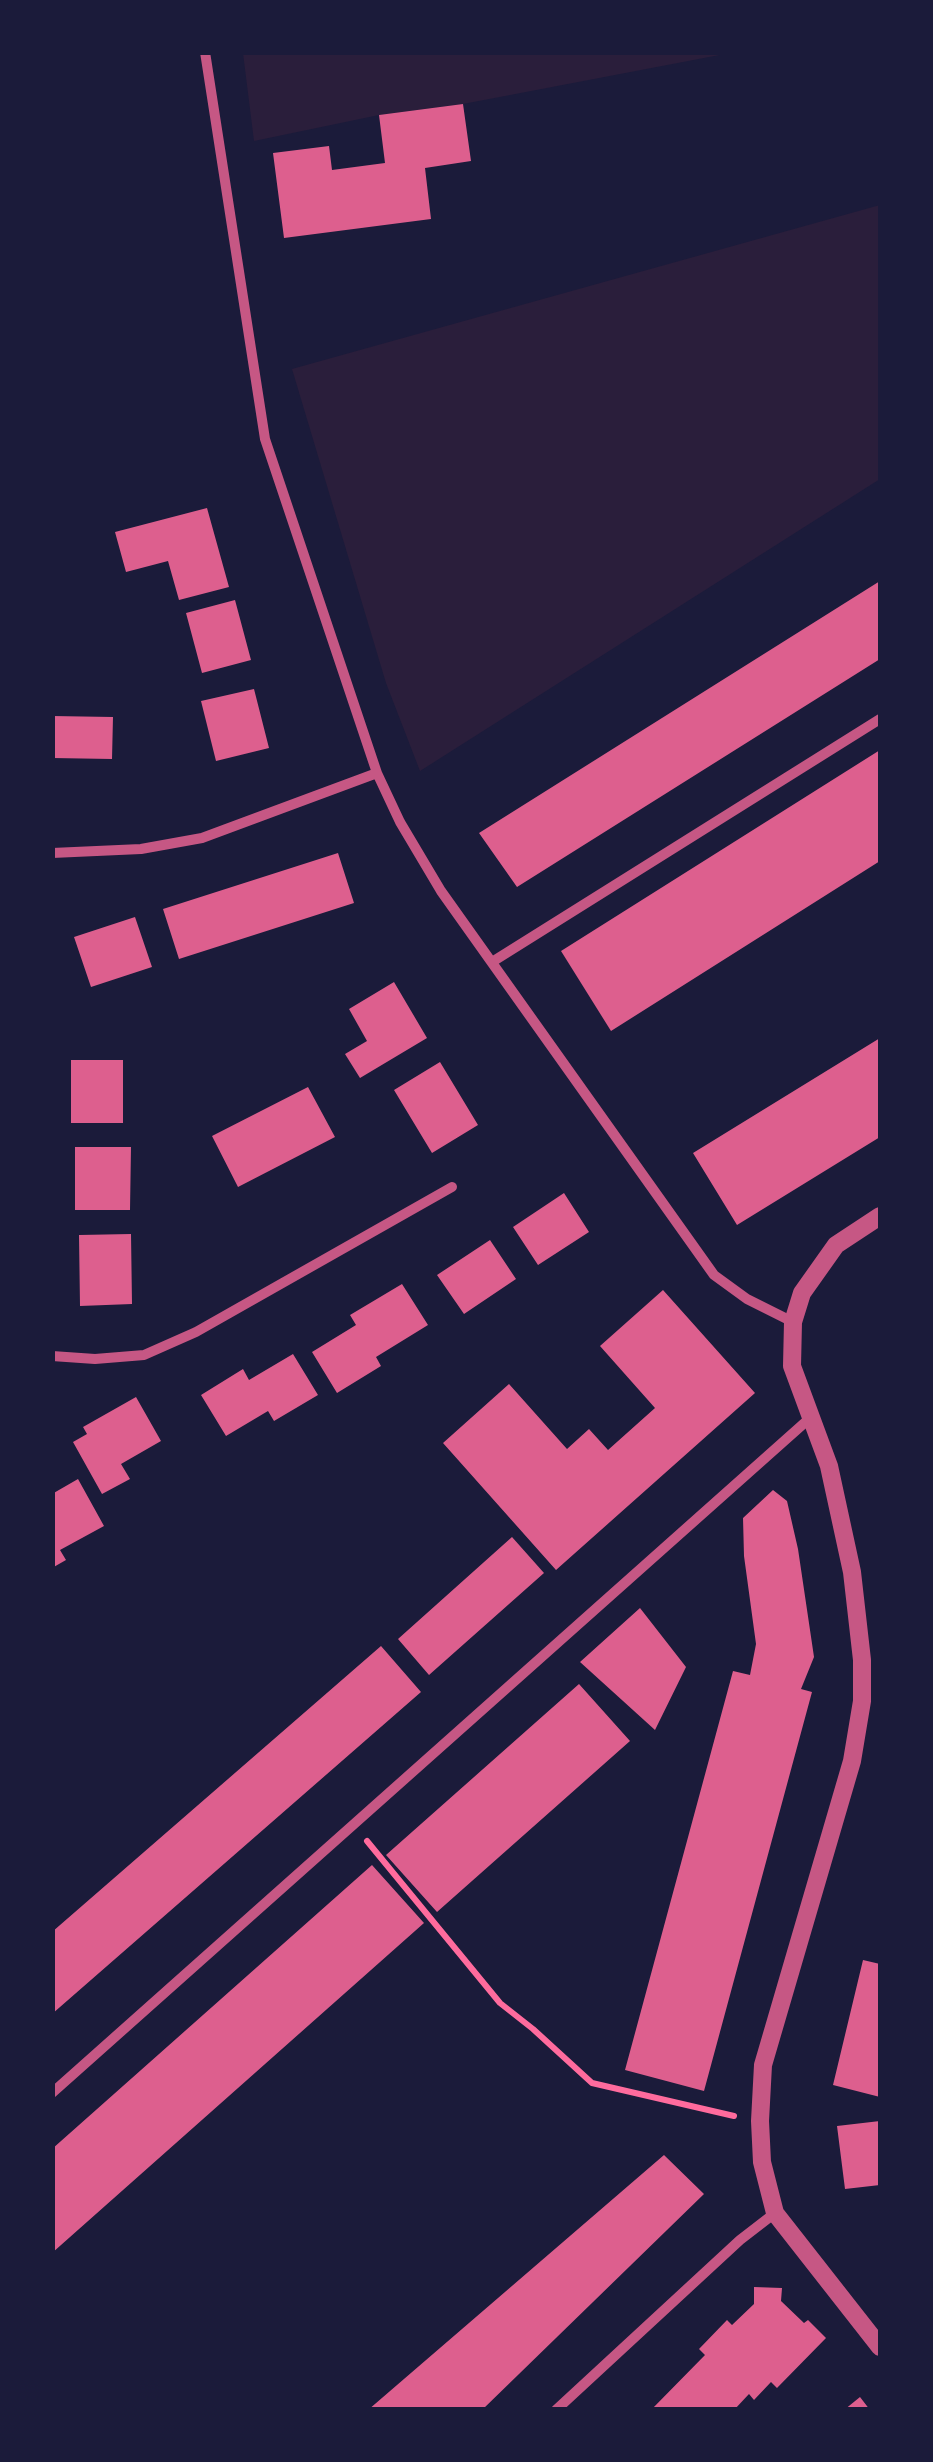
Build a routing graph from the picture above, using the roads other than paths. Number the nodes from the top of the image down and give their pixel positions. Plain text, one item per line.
1 (205, 52) edge
2 (880, 719) edge
3 (377, 773) junction
4 (52, 853) edge
5 (492, 962) junction
6 (452, 1187) dead end
7 (880, 1216) edge
8 (793, 1322) junction
9 (52, 1356) edge
10 (810, 1418) junction
11 (52, 2092) edge
12 (774, 2213) junction
13 (880, 2346) edge
14 (556, 2410) edge

1 - 3 street
2 - 5 street
3 - 4 street
3 - 5 street
5 - 8 street
6 - 9 street
7 - 8 street
8 - 10 street
10 - 11 street
10 - 12 street
12 - 13 street
12 - 14 street

